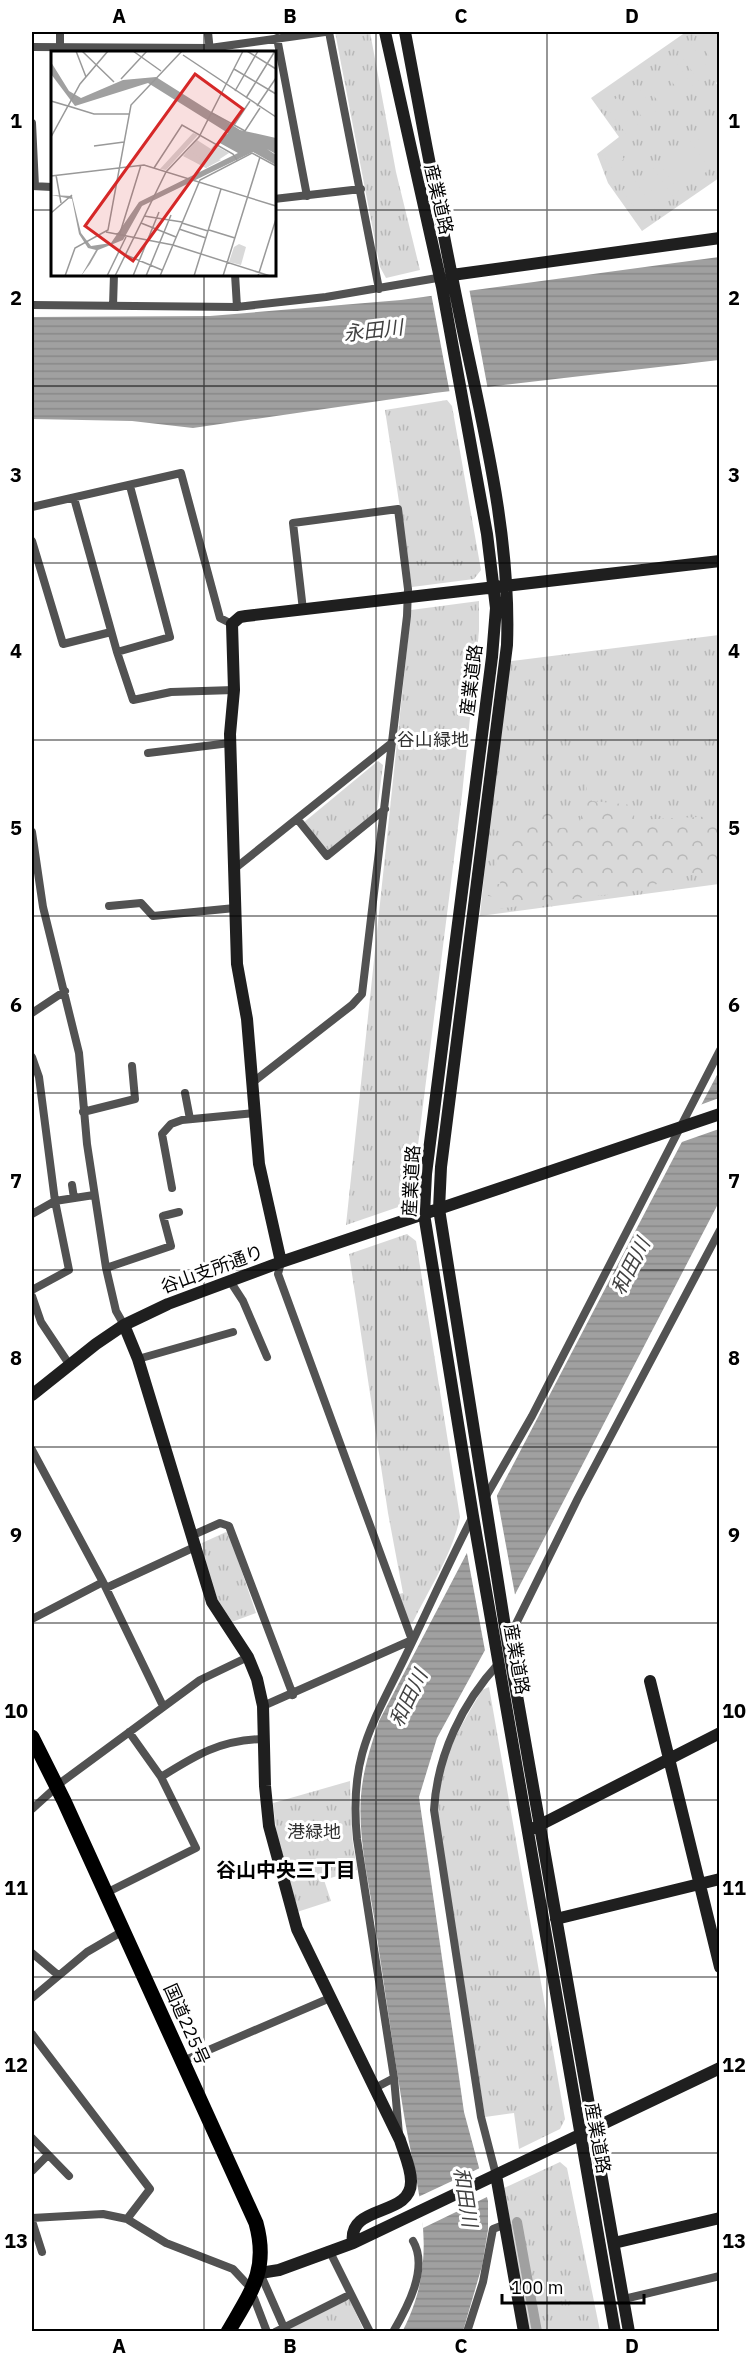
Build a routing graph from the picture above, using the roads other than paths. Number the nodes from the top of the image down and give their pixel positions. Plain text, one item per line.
1 (60, 32) edge
2 (208, 32) edge
3 (327, 32) edge
4 (385, 32) edge
5 (405, 32) edge
6 (277, 38) junction
7 (32, 47) edge
8 (60, 50) edge
9 (116, 50) edge
10 (210, 50) edge
11 (32, 123) edge
12 (33, 186) edge
13 (51, 187) edge
14 (361, 189) junction
15 (308, 196) junction
16 (276, 199) edge
17 (720, 238) edge
18 (114, 276) edge
19 (235, 276) edge
20 (447, 282) junction
21 (380, 289) junction
22 (32, 305) edge
23 (113, 306) junction
24 (237, 307) junction
25 (130, 486) junction
26 (74, 498) junction
27 (32, 507) edge
28 (32, 541) edge
29 (720, 561) edge
30 (501, 587) junction
31 (407, 598) junction
32 (303, 610) junction
33 (232, 624) junction
34 (111, 632) junction
35 (117, 652) junction
36 (234, 690) junction
37 (394, 741) junction
38 (230, 743) junction
39 (148, 753) dead end
40 (385, 809) junction
41 (298, 820) junction
42 (32, 832) edge
43 (232, 870) junction
44 (34, 873) edge
45 (109, 906) dead end
46 (235, 908) junction
47 (65, 991) junction
48 (32, 1013) edge
49 (720, 1050) edge
50 (32, 1057) edge
51 (132, 1066) dead end
52 (253, 1082) junction
53 (185, 1094) dead end
54 (83, 1112) junction
55 (255, 1113) junction
56 (720, 1114) edge
57 (190, 1119) junction
58 (677, 1128) junction
59 (72, 1185) dead end
60 (172, 1188) dead end
61 (94, 1195) junction
62 (74, 1198) junction
63 (55, 1201) junction
64 (439, 1209) junction
65 (179, 1212) dead end
66 (32, 1214) edge
67 (424, 1214) junction
68 (720, 1230) edge
69 (281, 1262) junction
70 (106, 1268) junction
71 (230, 1281) junction
72 (32, 1290) edge
73 (32, 1296) edge
74 (124, 1325) junction
75 (233, 1332) dead end
76 (267, 1357) dead end
77 (138, 1359) junction
78 (69, 1364) junction
79 (32, 1395) edge
80 (32, 1450) edge
81 (485, 1502) junction
82 (474, 1521) junction
83 (195, 1541) junction
84 (105, 1585) junction
85 (32, 1619) edge
86 (507, 1637) junction
87 (412, 1640) junction
88 (248, 1657) junction
89 (499, 1663) junction
90 (650, 1681) dead end
91 (293, 1695) junction
92 (163, 1706) junction
93 (263, 1706) junction
94 (129, 1732) junction
95 (720, 1733) edge
96 (32, 1737) edge
97 (263, 1739) junction
98 (669, 1760) junction
99 (161, 1777) junction
100 (58, 1788) junction
101 (32, 1809) edge
102 (540, 1825) junction
103 (528, 1831) junction
104 (720, 1879) edge
105 (699, 1884) junction
106 (106, 1893) junction
107 (556, 1919) junction
108 (123, 1931) junction
109 (32, 1953) edge
110 (720, 1967) edge
111 (58, 1975) junction
112 (32, 1998) edge
113 (330, 1998) junction
114 (32, 2034) edge
115 (183, 2061) junction
116 (720, 2068) edge
117 (394, 2078) junction
118 (375, 2088) junction
119 (593, 2128) junction
120 (579, 2134) junction
121 (32, 2138) edge
122 (400, 2140) junction
123 (48, 2155) junction
124 (32, 2171) edge
125 (69, 2176) dead end
126 (491, 2177) junction
127 (720, 2218) edge
128 (128, 2219) junction
129 (32, 2220) edge
130 (506, 2224) junction
131 (413, 2241) dead end
132 (353, 2243) junction
133 (614, 2243) junction
134 (42, 2252) dead end
135 (330, 2252) junction
136 (260, 2272) junction
137 (720, 2276) edge
138 (246, 2283) dead end
139 (345, 2297) dead end
140 (254, 2298) dead end
141 (624, 2299) junction
142 (285, 2329) edge
143 (228, 2331) edge
144 (267, 2331) edge
145 (275, 2331) edge
146 (370, 2331) edge
147 (393, 2331) edge
148 (467, 2331) edge
149 (524, 2331) edge
150 (615, 2331) edge
151 (629, 2331) edge

1 - 8 street
2 - 10 street
3 - 6 street
3 - 14 street
4 - 20 main road, 産業道路
5 - 20 main road, 産業道路
6 - 10 street
6 - 15 street
7 - 8 street
8 - 9 street
9 - 10 street
11 - 12 street
12 - 13 street
14 - 15 street
14 - 21 street
15 - 16 street
17 - 20 main road
18 - 23 street
19 - 24 street
20 - 21 street
20 - 30 main road, 産業道路
20 - 30 main road, 産業道路
21 - 24 street
22 - 23 street
23 - 24 street
25 - 26 street
25 - 33 street
25 - 35 street
26 - 27 street
26 - 34 street
28 - 34 street
29 - 30 main road
30 - 31 main road
30 - 64 main road, 産業道路
30 - 67 main road, 産業道路
31 - 32 main road
31 - 32 street
31 - 37 street
32 - 33 main road
33 - 36 main road
34 - 35 street
35 - 36 street
36 - 38 main road
37 - 40 street
37 - 41 street
38 - 39 street
38 - 43 main road
40 - 41 street
40 - 52 street
41 - 43 street
42 - 44 street
43 - 46 main road
44 - 47 street
45 - 46 street
46 - 52 main road
47 - 48 street
47 - 54 street
49 - 58 street
50 - 63 street
51 - 54 street
52 - 55 main road
53 - 57 street
54 - 61 street
55 - 57 street
55 - 69 main road
56 - 58 main road, 谷山支所通り
57 - 60 street
58 - 64 main road, 谷山支所通り
58 - 81 street
59 - 62 street
61 - 62 street
61 - 70 street
62 - 63 street
63 - 66 street
63 - 72 street
64 - 67 main road, 谷山支所通り
64 - 81 main road, 産業道路
65 - 70 street
67 - 69 main road, 谷山支所通り
67 - 82 main road, 産業道路
68 - 86 street
69 - 71 main road, 谷山支所通り
69 - 87 street
70 - 74 street
71 - 74 main road, 谷山支所通り
71 - 76 street
73 - 78 street
74 - 77 main road
74 - 78 main road, 谷山支所通り
75 - 77 street
77 - 83 main road
78 - 79 main road, 谷山支所通り
80 - 84 street
81 - 86 main road, 産業道路
82 - 87 street
82 - 89 main road, 産業道路
83 - 84 street
83 - 88 main road
83 - 91 street
84 - 85 street
84 - 92 street
86 - 102 main road, 産業道路
87 - 91 street
87 - 117 street
88 - 92 street
88 - 93 main road
89 - 103 main road, 産業道路
89 - 126 street
90 - 98 main road
91 - 93 street
92 - 94 street
93 - 97 main road
94 - 99 street
94 - 100 street
95 - 98 main road
96 - 100 highway, 国道225号
97 - 99 street
97 - 113 main road
98 - 102 main road
98 - 105 main road
99 - 106 street
100 - 101 street
100 - 106 highway, 国道225号
102 - 103 main road
102 - 107 main road, 産業道路
103 - 120 main road, 産業道路
104 - 105 main road
105 - 107 main road
105 - 110 main road
106 - 108 highway, 国道225号
107 - 119 main road, 産業道路
108 - 111 street
108 - 115 highway, 国道225号
109 - 111 street
111 - 112 street
113 - 115 street
113 - 118 main road
114 - 128 street
115 - 136 highway, 国道225号
116 - 119 main road
117 - 118 street
117 - 122 street
118 - 122 main road
119 - 120 main road
119 - 133 main road, 産業道路
120 - 126 main road
120 - 150 main road, 産業道路
121 - 123 street
122 - 132 main road
123 - 124 street
123 - 125 street
126 - 130 main road
126 - 132 main road
127 - 133 main road
128 - 129 street
128 - 138 street
129 - 134 street
130 - 148 street
130 - 149 main road
131 - 147 street
132 - 135 main road
133 - 141 main road, 産業道路
135 - 136 main road
135 - 146 street
136 - 142 street
136 - 143 highway, 国道225号
137 - 141 street
139 - 142 street
140 - 144 street
141 - 151 main road, 産業道路
142 - 145 street

